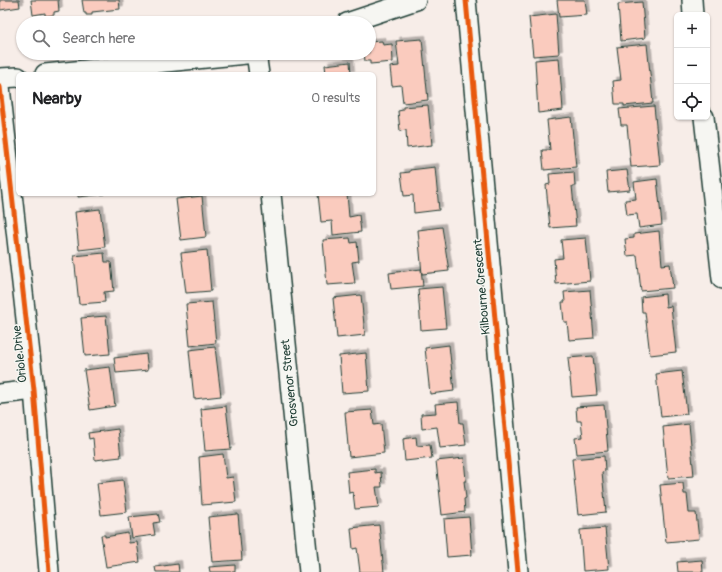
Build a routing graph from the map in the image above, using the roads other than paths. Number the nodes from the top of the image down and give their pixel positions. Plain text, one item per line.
1 (416, 0) edge
2 (466, 0) edge
3 (692, 0) edge
4 (693, 12) edge
5 (367, 16) edge
6 (186, 60) edge
7 (257, 60) edge
8 (65, 72) edge
9 (258, 72) edge
10 (16, 77) edge
11 (0, 78) edge
12 (0, 87) edge
13 (704, 120) edge
14 (271, 196) edge
15 (722, 279) edge
16 (34, 390) junction
17 (0, 394) edge
18 (49, 572) edge
19 (309, 572) edge
20 (518, 572) edge

1 - 5 street
2 - 20 street, Kilbourne Crescent
3 - 4 street
6 - 8 street
7 - 9 street
10 - 11 street
12 - 16 street, Oriole Drive
13 - 15 street
14 - 19 street, Grosvenor Street
16 - 17 street
16 - 18 street, Oriole Drive

